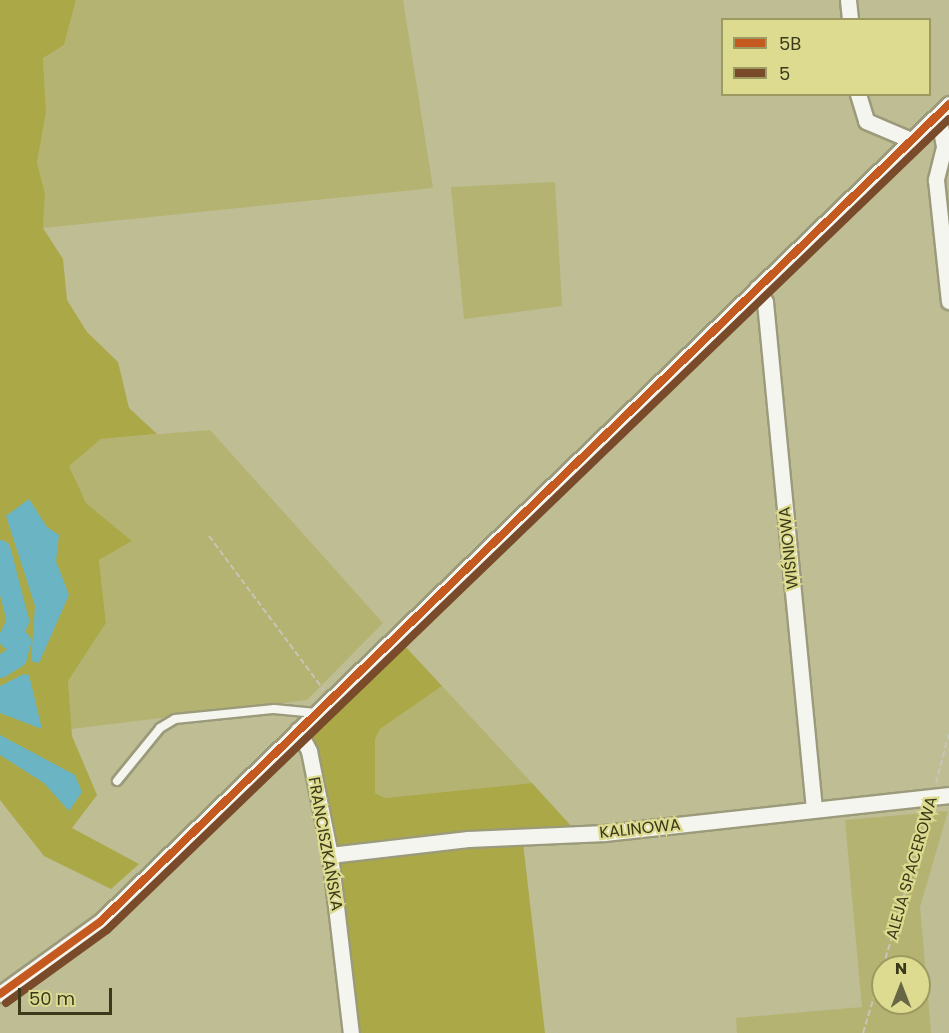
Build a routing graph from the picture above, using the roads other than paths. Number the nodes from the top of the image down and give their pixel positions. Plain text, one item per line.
1 (848, 0) edge
2 (850, 18) edge
3 (859, 96) edge
4 (943, 109) edge
5 (911, 140) junction
6 (757, 288) junction
7 (949, 301) edge
8 (316, 713) junction
9 (298, 730) junction
10 (117, 781) dead end
11 (949, 795) edge
12 (814, 809) junction
13 (330, 855) junction
14 (0, 994) edge
15 (351, 1033) edge

1 - 2 street
3 - 5 street
4 - 5 street
4 - 7 street
5 - 6 street
6 - 8 street
6 - 12 street, WIŚNIOWA
8 - 9 street
8 - 10 lane
9 - 13 street, FRANCISZKAŃSKA
9 - 14 street
11 - 12 street, KALINOWA
12 - 13 street, KALINOWA
13 - 15 street, FRANCISZKAŃSKA

